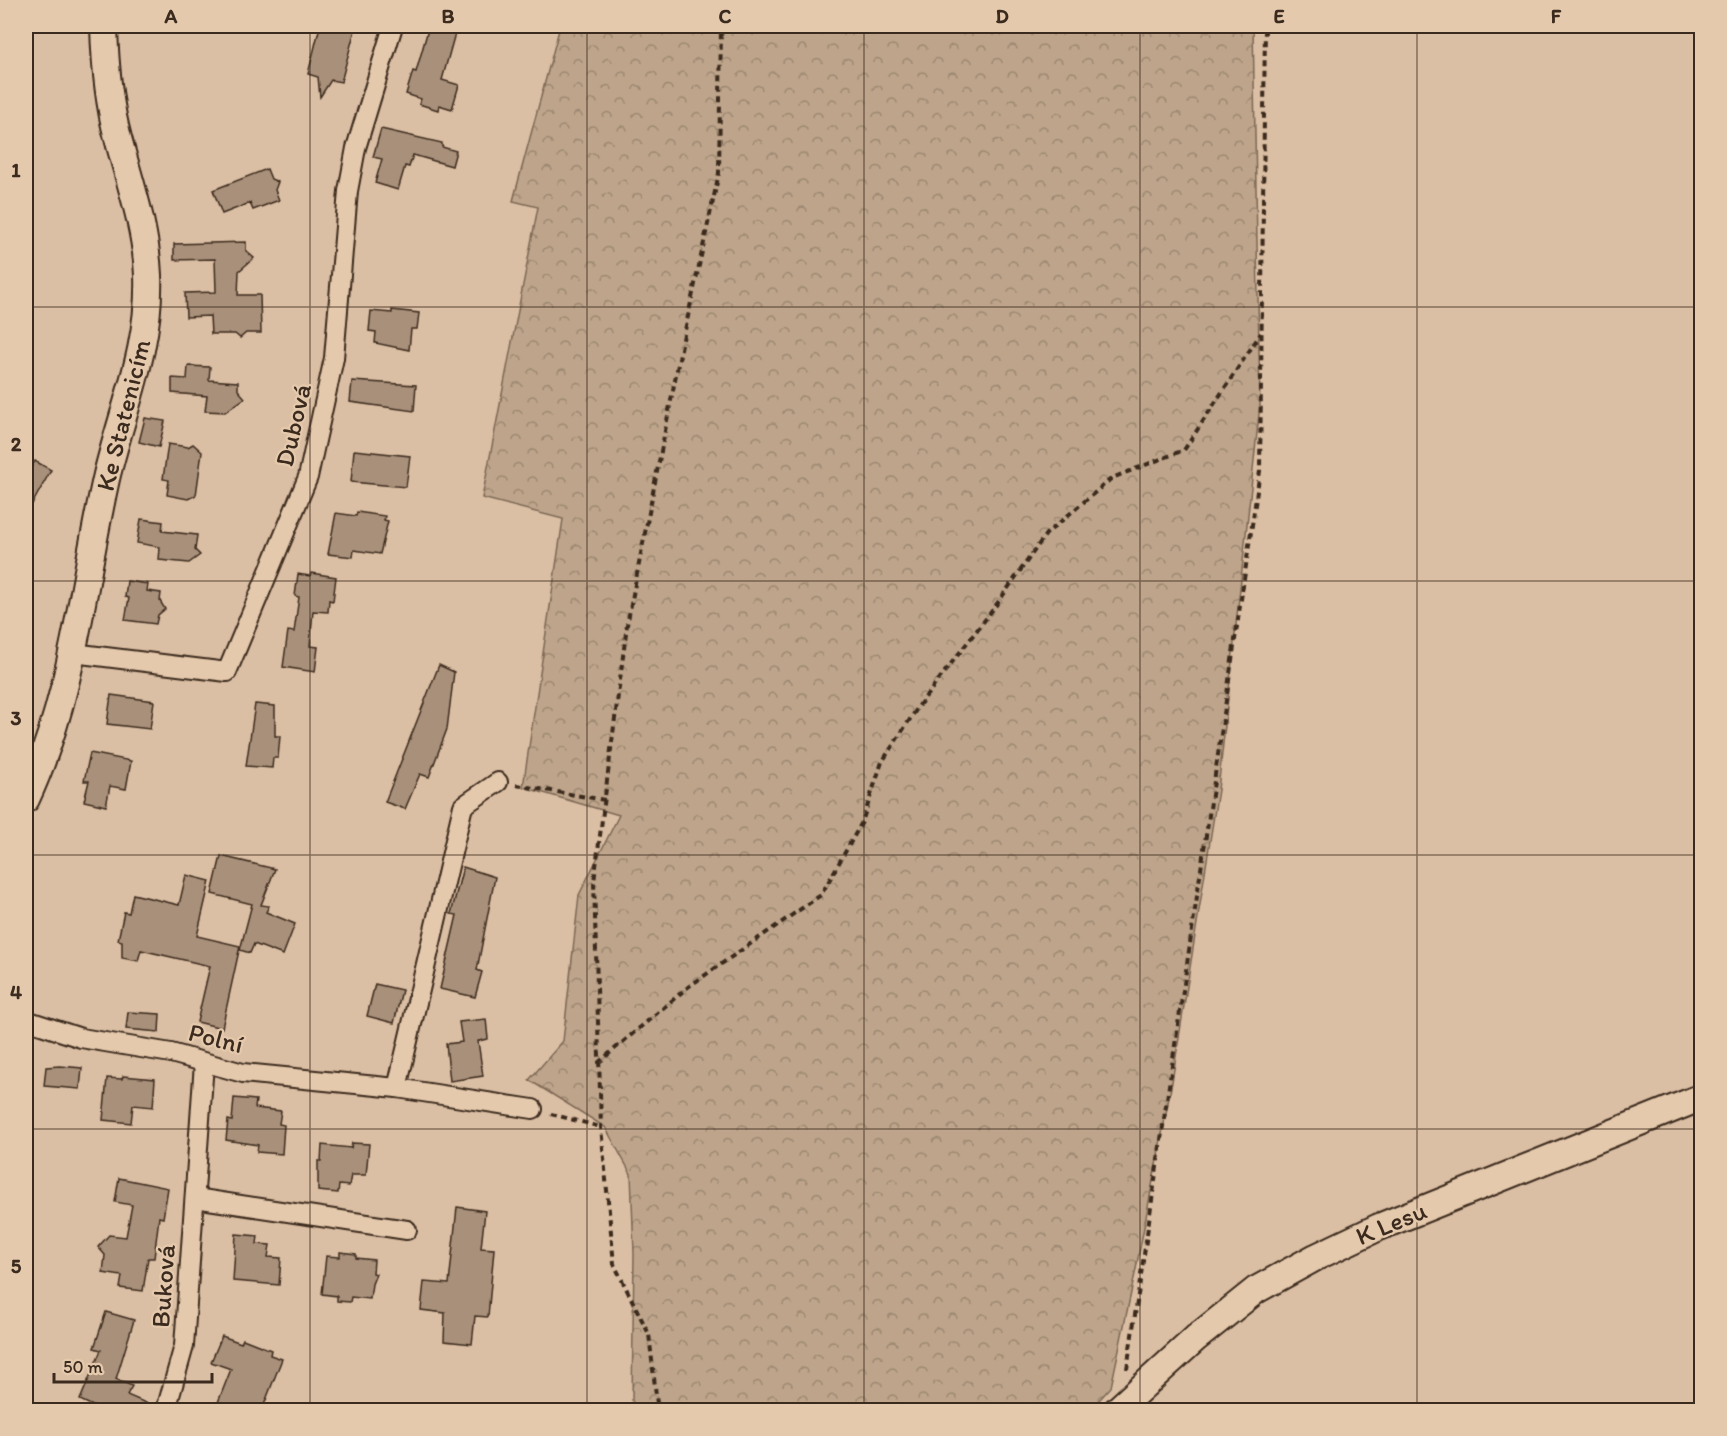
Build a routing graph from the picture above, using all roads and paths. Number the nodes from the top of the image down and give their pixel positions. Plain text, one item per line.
1 (104, 26) edge
2 (393, 26) edge
3 (721, 26) edge
4 (1265, 26) edge
5 (1262, 333) junction
6 (73, 653) junction
7 (498, 782) joint
8 (26, 799) edge
9 (605, 800) junction
10 (26, 1020) edge
11 (204, 1063) junction
12 (598, 1063) junction
13 (397, 1088) junction
14 (1701, 1097) edge
15 (533, 1109) joint
16 (601, 1127) junction
17 (195, 1198) junction
18 (406, 1230) dead end
19 (1126, 1370) dead end
20 (166, 1410) edge
21 (648, 1410) edge
22 (1117, 1410) edge

1 - 6 street, Ke Statenicím
2 - 6 street, Dubová
3 - 9 path
4 - 5 path
5 - 12 path
5 - 19 path
6 - 8 street, Ke Statenicím
7 - 9 path
7 - 13 street
9 - 12 path
10 - 11 street, Polní
11 - 13 street, Polní
11 - 17 street, Buková
12 - 16 path
13 - 15 street, Polní
14 - 22 street, K Lesu
15 - 16 path
16 - 21 path
17 - 18 street
17 - 20 street, Buková

